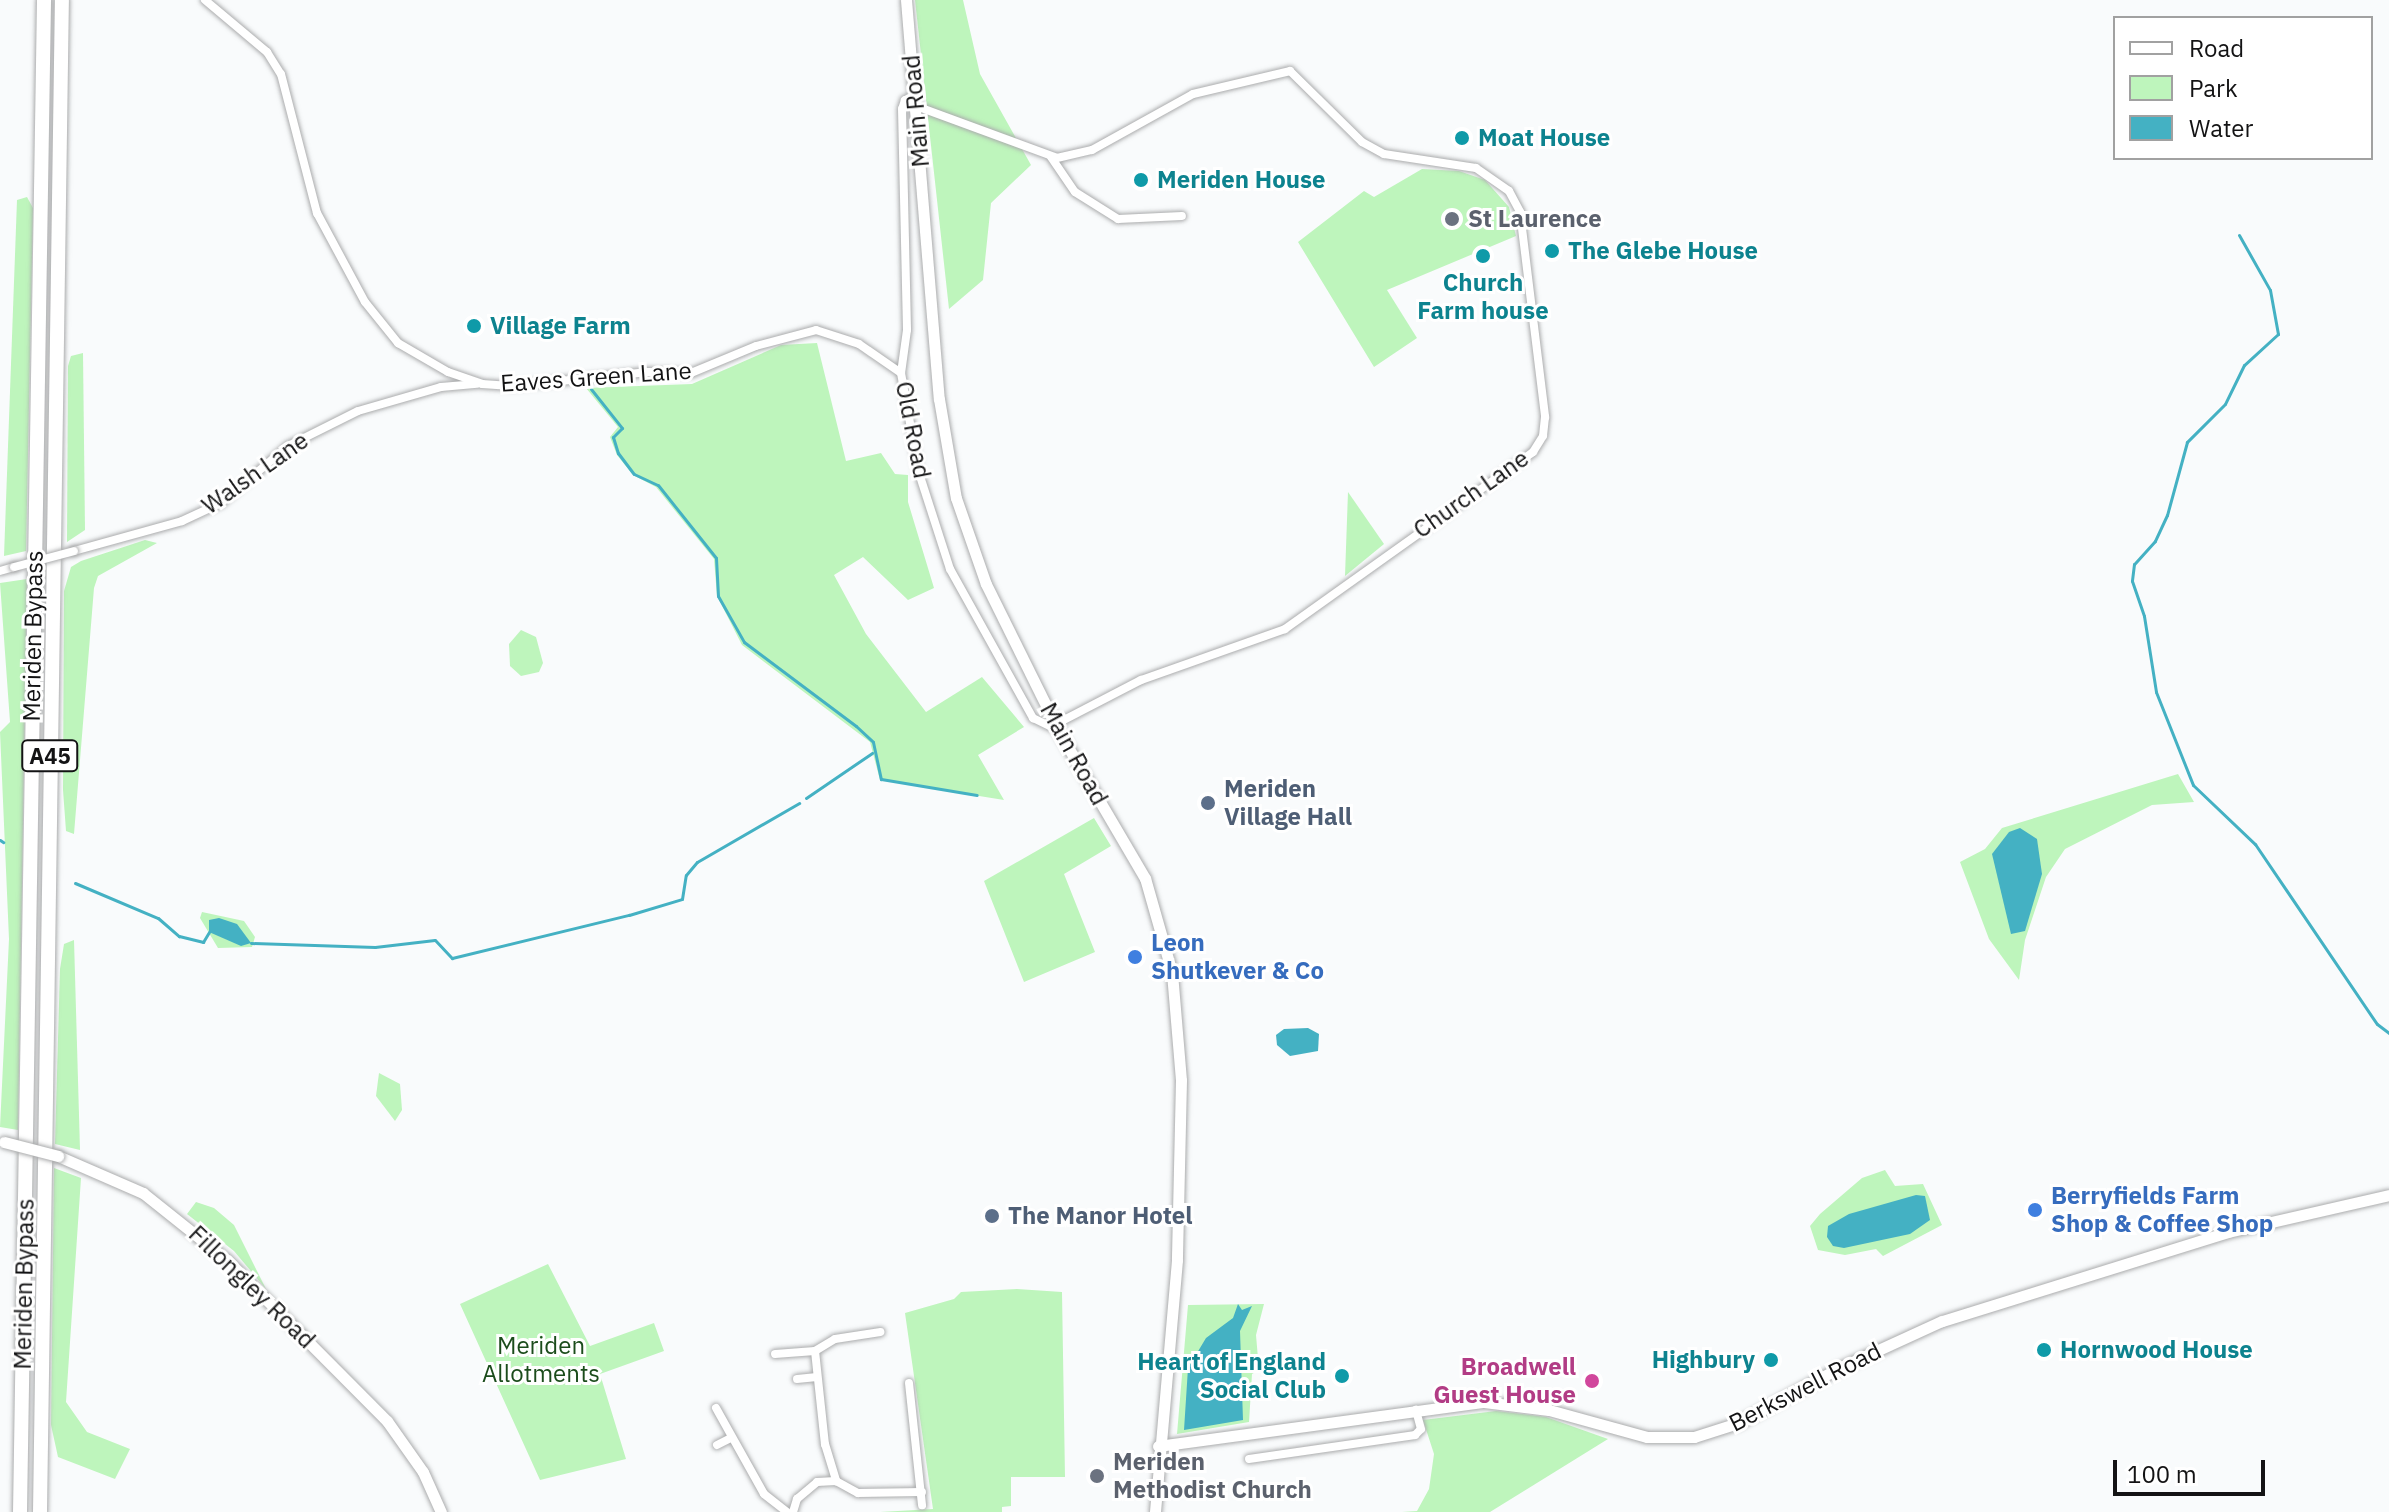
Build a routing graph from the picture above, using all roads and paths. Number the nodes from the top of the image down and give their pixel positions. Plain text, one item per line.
1 (44, 0) edge
2 (62, 0) edge
3 (205, 0) edge
4 (906, 0) edge
5 (915, 101) junction
6 (1051, 157) junction
7 (1182, 216) dead end
8 (448, 372) junction
9 (901, 373) junction
10 (482, 384) junction
11 (441, 387) junction
12 (0, 571) edge
13 (1057, 727) junction
14 (2, 1142) edge
15 (2389, 1195) edge
16 (880, 1332) dead end
17 (815, 1351) junction
18 (775, 1354) dead end
19 (817, 1377) junction
20 (797, 1379) dead end
21 (909, 1383) dead end
22 (716, 1408) dead end
23 (1416, 1410) junction
24 (731, 1438) junction
25 (717, 1445) dead end
26 (1158, 1446) junction
27 (1249, 1459) dead end
28 (836, 1481) junction
29 (922, 1492) junction
30 (922, 1505) dead end
31 (20, 1512) edge
32 (40, 1512) edge
33 (441, 1512) edge
34 (790, 1512) edge
35 (1155, 1512) edge

1 - 31 highway, Meriden Bypass / A45
2 - 32 highway, Meriden Bypass / A45
3 - 8 street, Eaves Green Lane
4 - 5 main road, Main Road
5 - 6 street
5 - 9 street, Old Road
5 - 13 main road, Main Road
6 - 7 street
6 - 13 street, Church Lane
8 - 10 street, Eaves Green Lane
8 - 11 street
9 - 10 street, Eaves Green Lane
9 - 13 street, Old Road
10 - 11 street, Walsh Lane
11 - 12 street, Walsh Lane, bridge
13 - 26 main road, Main Road
14 - 33 main road, Fillongley Road, bridge
15 - 23 main road, Berkswell Road
16 - 17 street
17 - 18 street
17 - 19 street
19 - 20 street
19 - 28 street
21 - 29 street
22 - 24 street
23 - 26 main road, Berkswell Road
23 - 27 street
24 - 25 street
24 - 34 street
26 - 35 main road, Main Road
28 - 29 street
28 - 34 street
29 - 30 street

